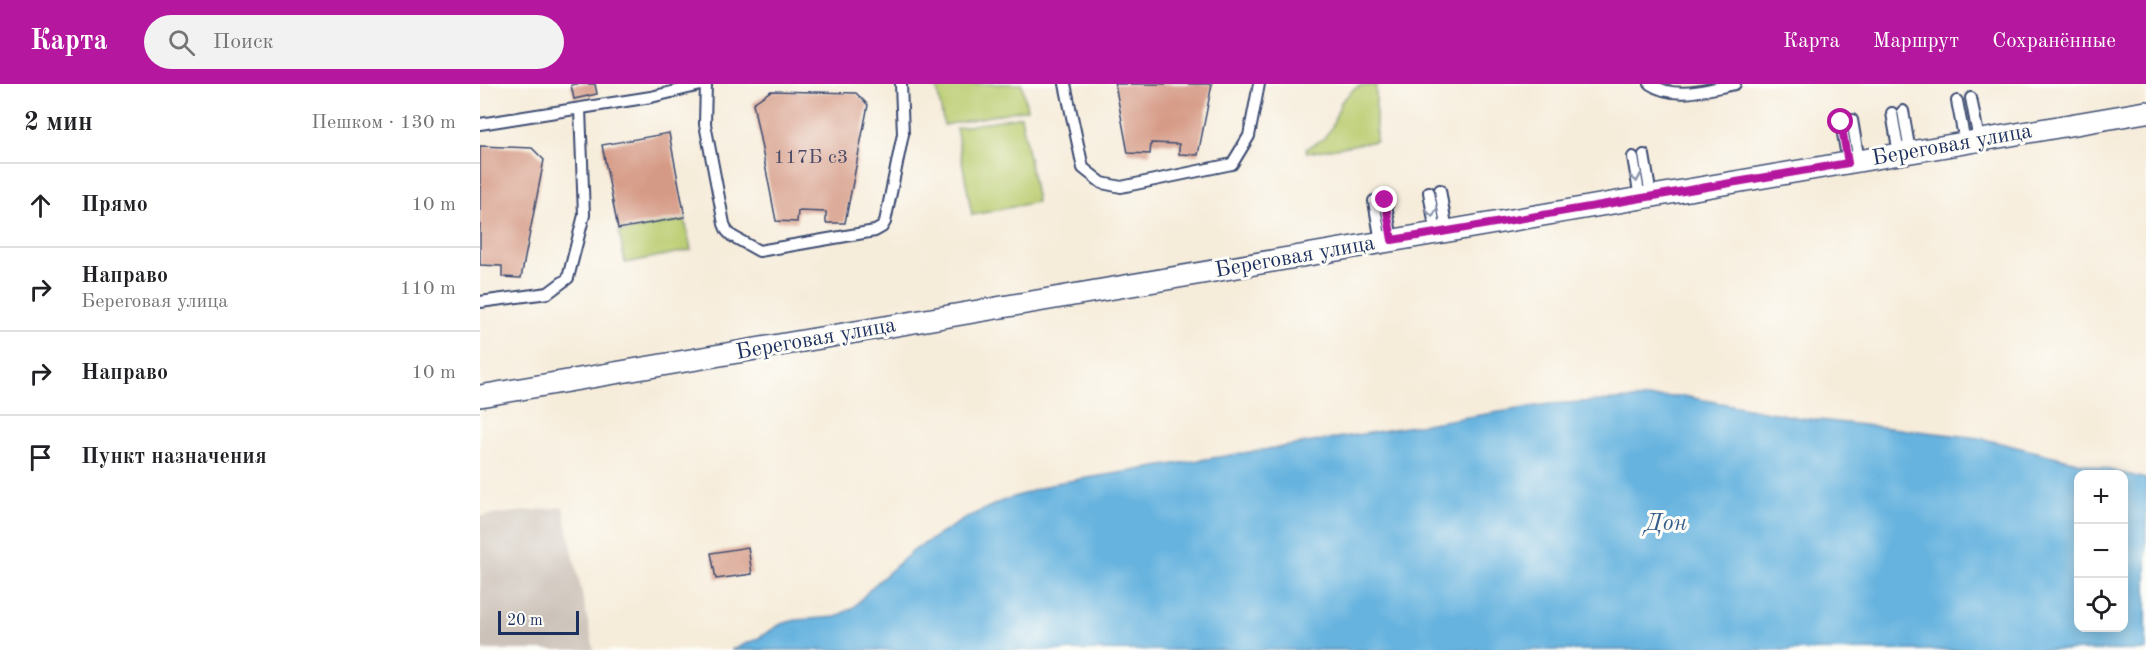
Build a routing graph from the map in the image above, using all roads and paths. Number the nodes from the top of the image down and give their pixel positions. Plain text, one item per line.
1 (706, 84) edge
2 (902, 84) edge
3 (1065, 84) edge
4 (1259, 84) edge
5 (1650, 84) edge
6 (1735, 84) edge
7 (1971, 98) dead end
8 (1957, 101) dead end
9 (580, 108) junction
10 (1898, 112) dead end
11 (2146, 112) edge
12 (1846, 121) dead end
13 (480, 124) edge
14 (1972, 141) junction
15 (1905, 153) junction
16 (1638, 156) dead end
17 (1853, 162) junction
18 (1434, 191) dead end
19 (1646, 197) junction
20 (1380, 200) dead end
21 (1441, 232) junction
22 (1387, 241) junction
23 (480, 302) edge
24 (480, 396) edge

1 - 2 lane
1 - 9 lane
3 - 4 lane
5 - 6 lane
7 - 14 lane
8 - 14 lane
9 - 13 lane
9 - 23 lane
10 - 15 lane
11 - 14 street, Береговая улица
12 - 17 lane
14 - 15 street, Береговая улица
15 - 17 street, Береговая улица
16 - 19 lane
17 - 19 street, Береговая улица
18 - 21 lane
19 - 21 street, Береговая улица
20 - 22 lane
21 - 22 street, Береговая улица
22 - 24 street, Береговая улица

